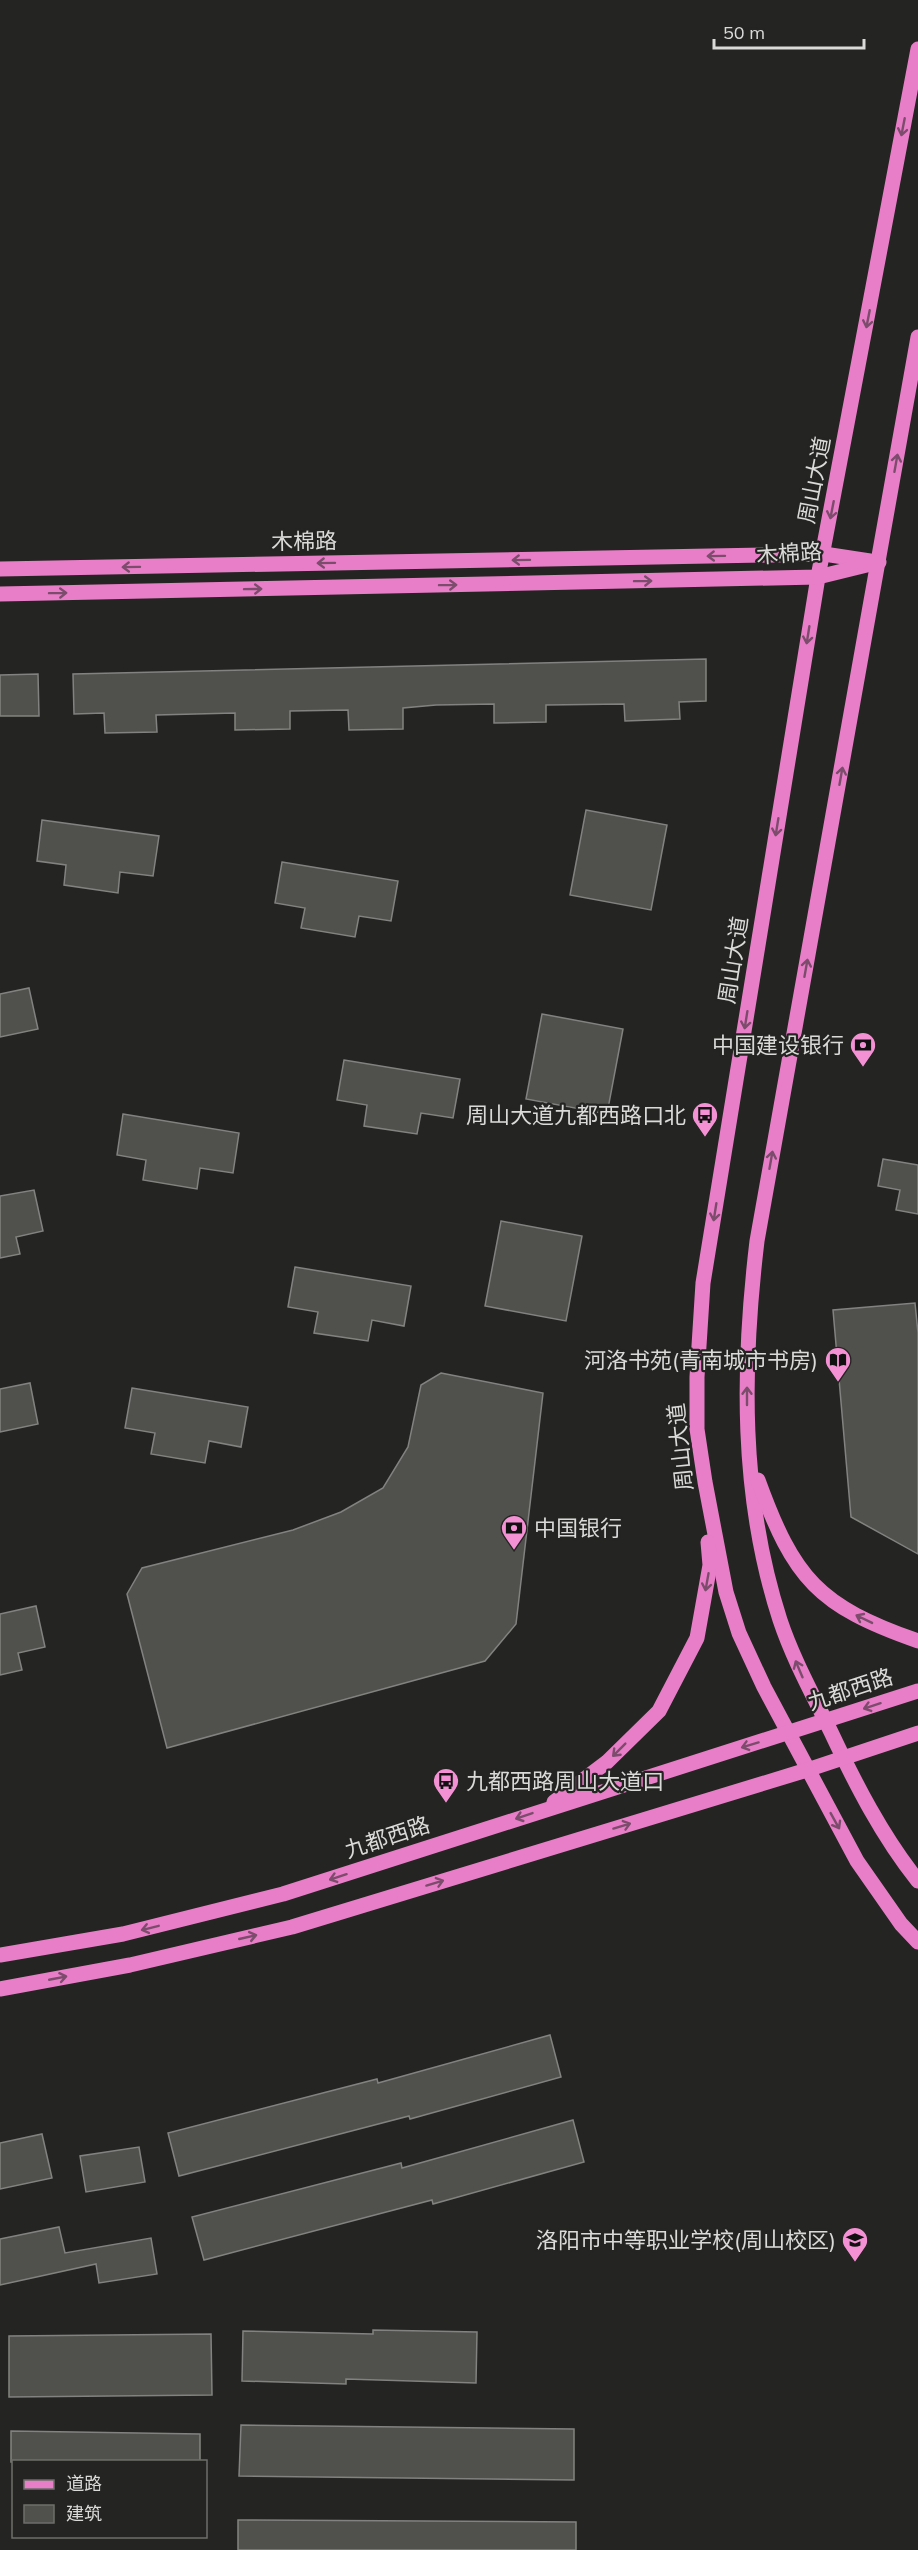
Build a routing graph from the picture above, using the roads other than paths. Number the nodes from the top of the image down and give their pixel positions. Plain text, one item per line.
1 (918, 49) edge
2 (918, 337) edge
3 (824, 554) junction
4 (879, 562) junction
5 (0, 569) edge
6 (818, 577) junction
7 (0, 594) edge
8 (748, 1454) junction
9 (705, 1482) junction
10 (918, 1641) edge
11 (918, 1691) edge
12 (825, 1721) junction
13 (789, 1732) junction
14 (918, 1733) edge
15 (843, 1758) junction
16 (807, 1770) junction
17 (545, 1809) junction
18 (918, 1881) edge
19 (918, 1942) edge
20 (0, 1954) edge
21 (0, 1989) edge

1 -> 3 main road, 周山大道
4 -> 2 main road
3 - 4 main road, 木棉路
3 -> 5 main road, 木棉路
3 - 6 main road, 周山大道
4 - 6 main road, 木棉路
8 -> 4 main road
7 -> 6 main road, 木棉路
6 -> 9 main road, 周山大道
10 -> 8 main road
12 -> 8 main road
9 - 13 main road, 周山大道
9 -> 17 main road
11 -> 12 main road, 九都西路
12 - 13 main road, 九都西路
12 - 15 main road
13 - 16 main road, 周山大道
13 -> 17 main road, 九都西路
14 - 15 main road
15 - 16 main road
15 - 18 main road
16 -> 19 main road, 周山大道
21 -> 16 main road
17 -> 20 main road, 九都西路

